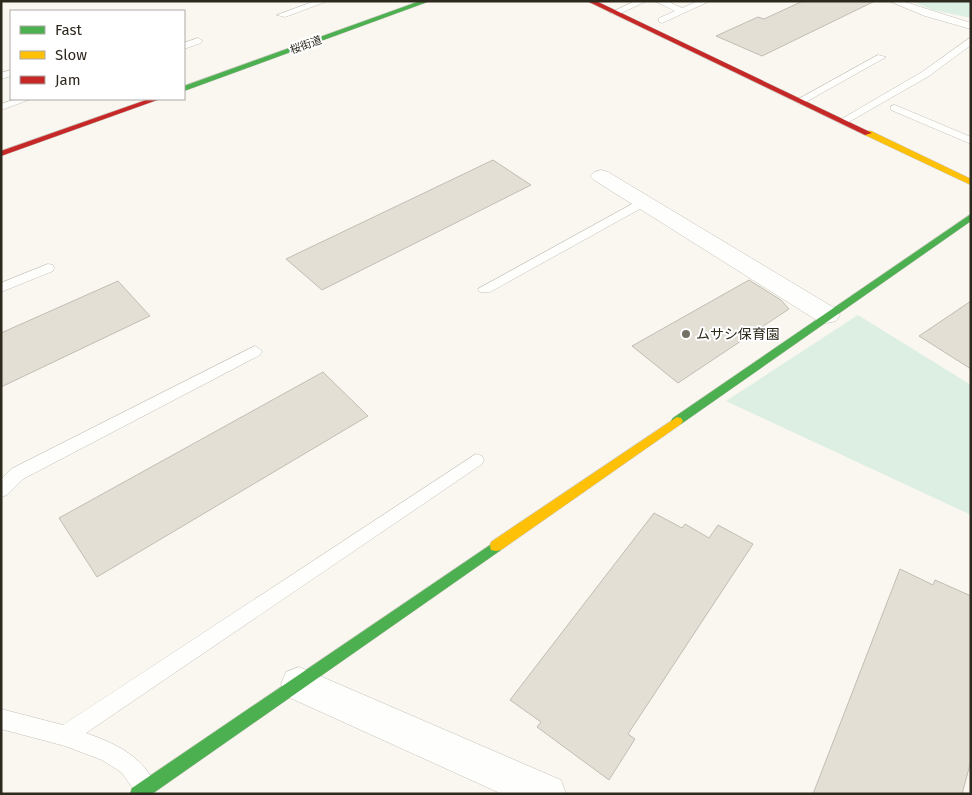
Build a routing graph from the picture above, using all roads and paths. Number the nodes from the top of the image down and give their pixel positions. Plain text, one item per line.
1 (324, 1) edge
2 (428, 1) edge
3 (590, 1) edge
4 (643, 1) edge
5 (659, 1) edge
6 (706, 1) edge
7 (893, 1) edge
8 (682, 11) junction
9 (614, 13) junction
10 (282, 15) dead end
11 (662, 20) dead end
12 (971, 26) edge
13 (971, 40) edge
14 (198, 41) dead end
15 (185, 46) edge
16 (881, 57) dead end
17 (185, 89) edge
18 (23, 100) edge
19 (153, 100) edge
20 (800, 101) junction
21 (1, 107) edge
22 (896, 108) dead end
23 (843, 121) junction
24 (971, 141) edge
25 (1, 154) edge
26 (602, 176) dead end
27 (971, 182) edge
28 (643, 202) junction
29 (971, 217) edge
30 (48, 268) dead end
31 (1, 288) edge
32 (485, 289) dead end
33 (827, 315) junction
34 (255, 351) dead end
35 (476, 460) dead end
36 (1, 490) edge
37 (298, 684) junction
38 (1, 719) edge
39 (63, 737) junction
40 (154, 789) edge
41 (547, 794) edge

1 - 10 lane
2 - 17 street, 桜街道
3 - 9 street
4 - 9 lane
5 - 8 lane
6 - 8 lane
7 - 12 lane
8 - 11 lane
9 - 20 street
13 - 23 lane
14 - 15 lane
16 - 20 lane
18 - 21 lane
19 - 25 street
20 - 23 street
22 - 24 lane
23 - 27 street
26 - 28 street
28 - 32 lane
28 - 33 street
29 - 33 street
30 - 31 lane
33 - 37 street
34 - 36 lane
35 - 39 lane
37 - 40 street
37 - 41 street
38 - 39 lane
39 - 40 lane

